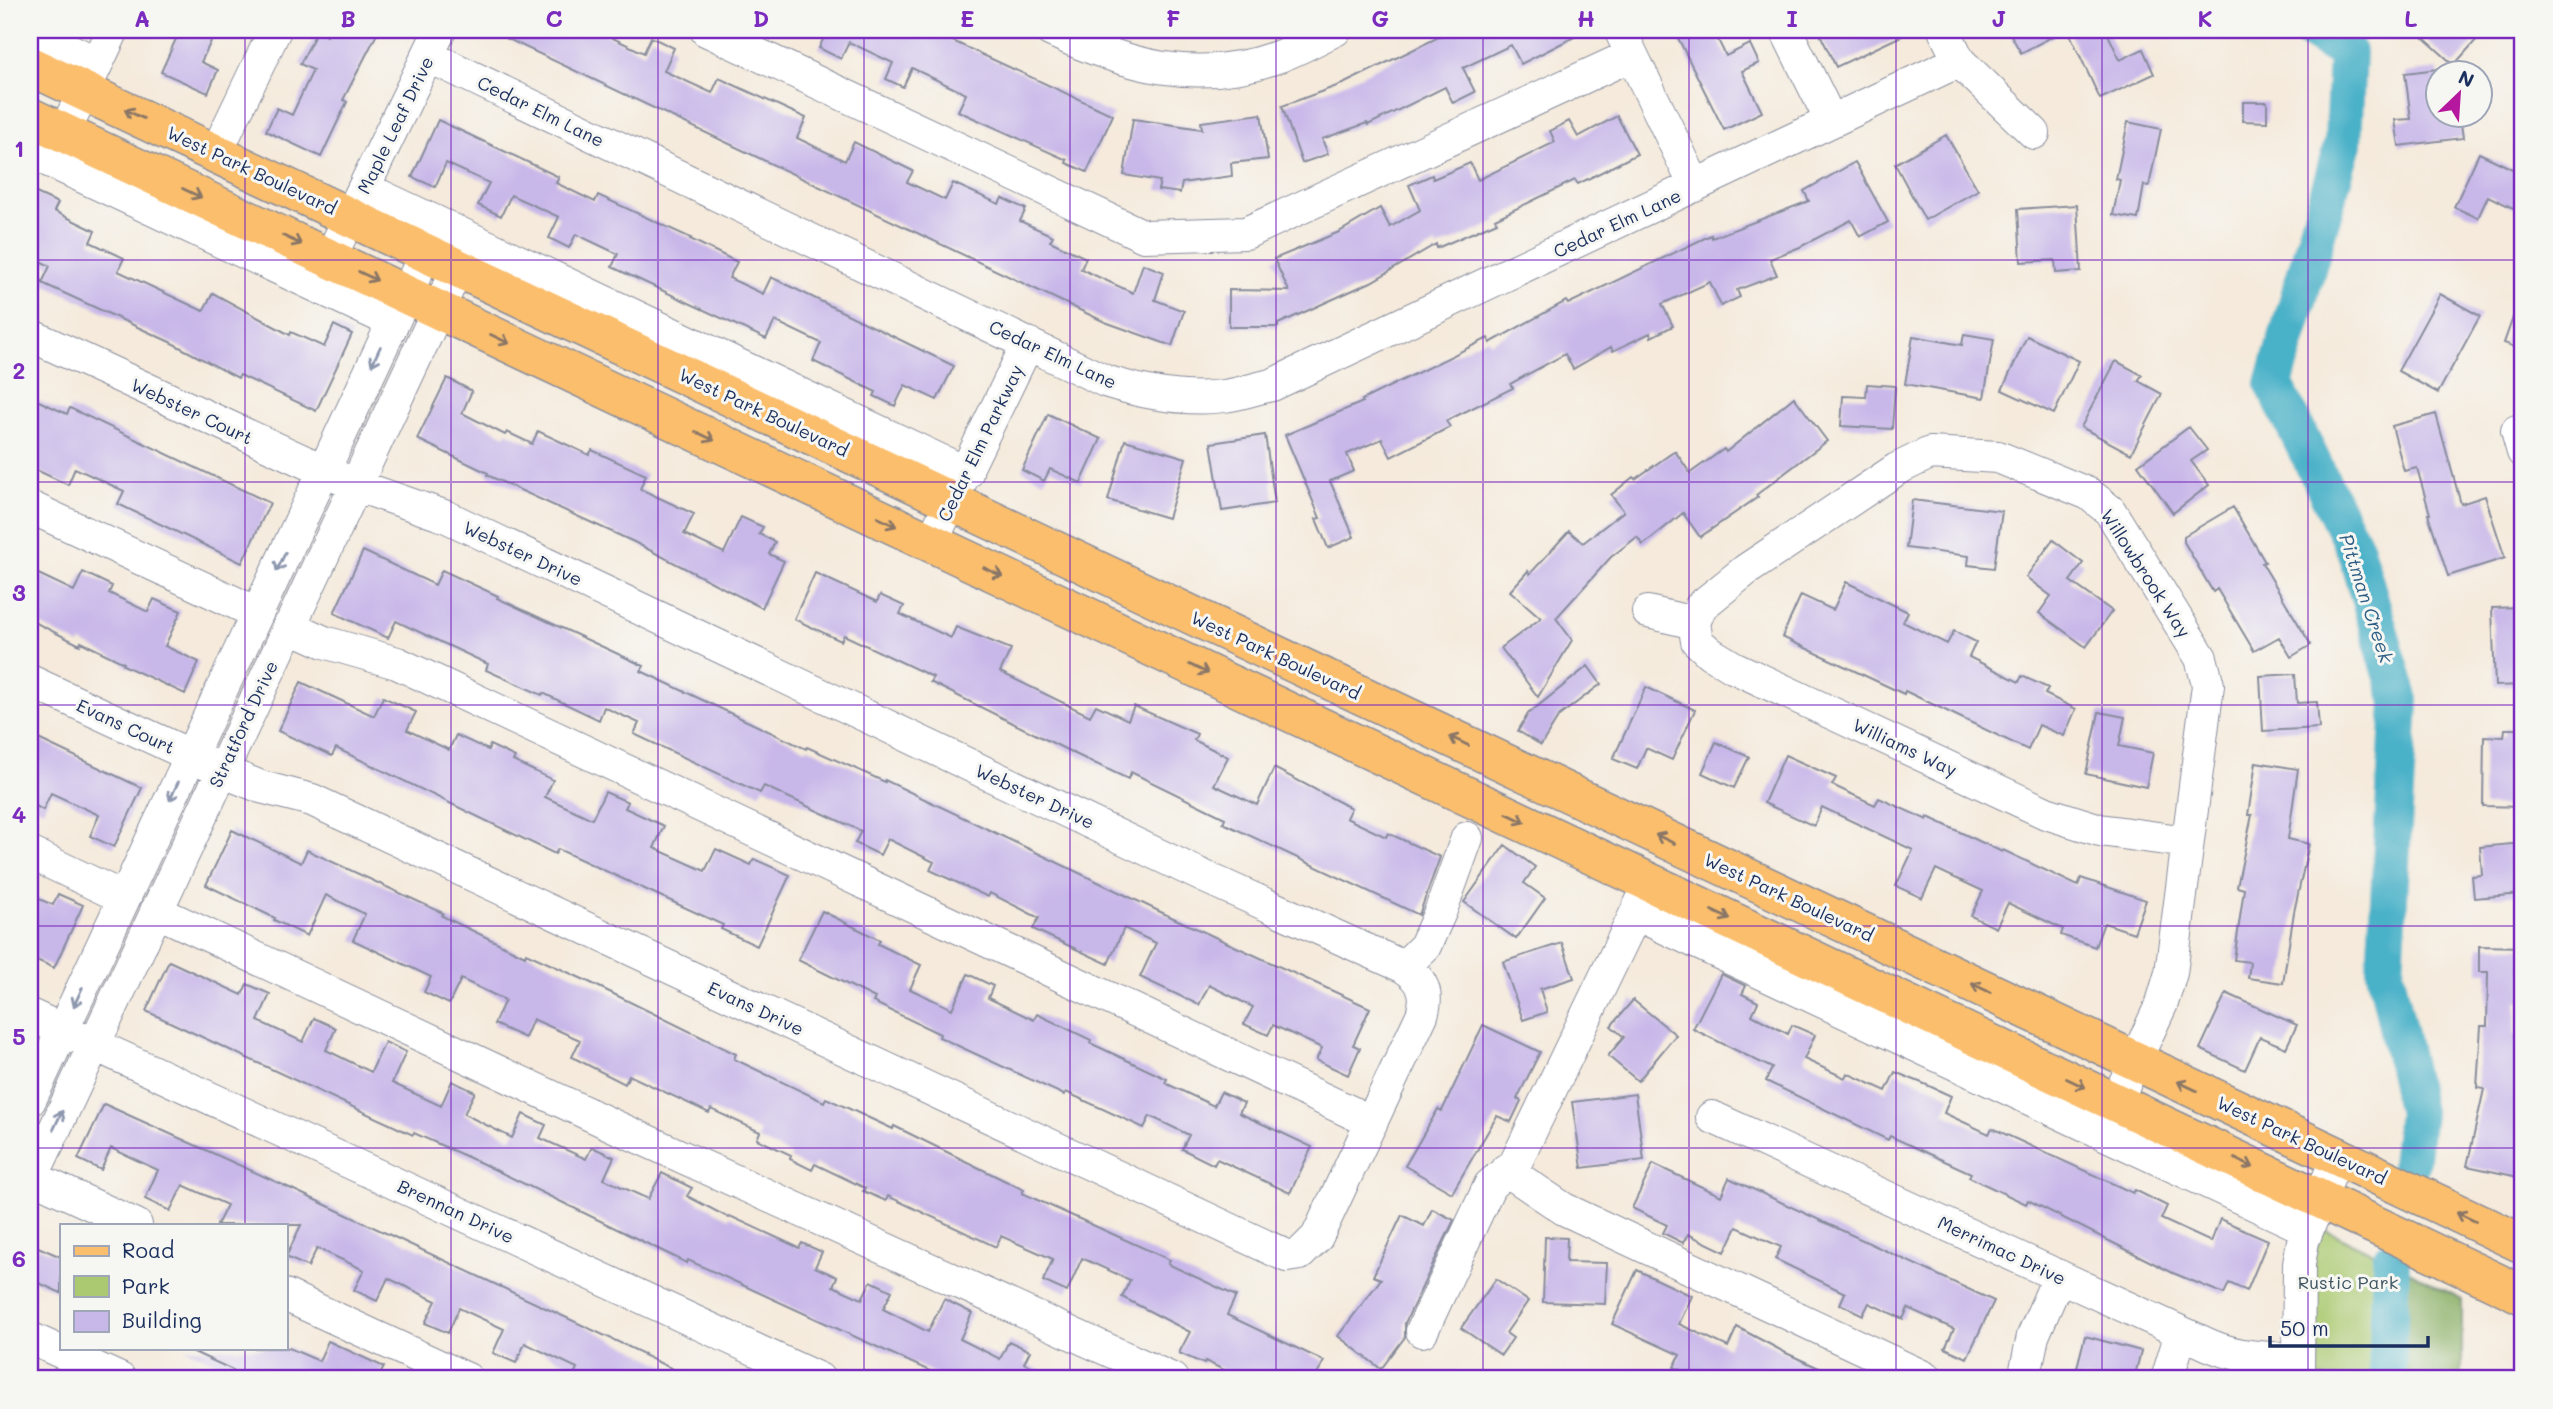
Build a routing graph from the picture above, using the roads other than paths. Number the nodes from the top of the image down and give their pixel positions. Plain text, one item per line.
1 (113, 30) edge
2 (275, 30) edge
3 (706, 30) edge
4 (1050, 30) edge
5 (1335, 30) edge
6 (1786, 30) edge
7 (1944, 30) edge
8 (30, 31) edge
9 (1626, 42) edge
10 (434, 43) edge
11 (1959, 61) junction
12 (30, 66) edge
13 (91, 77) junction
14 (30, 117) edge
15 (1831, 121) junction
16 (64, 133) junction
17 (2034, 133) dead end
18 (30, 152) edge
19 (216, 153) junction
20 (1695, 186) junction
21 (357, 202) junction
22 (330, 258) junction
23 (442, 259) junction
24 (412, 309) junction
25 (30, 335) edge
26 (1028, 343) junction
27 (323, 471) junction
28 (355, 485) junction
29 (959, 487) junction
30 (30, 507) edge
31 (931, 543) junction
32 (1648, 612) dead end
33 (257, 613) junction
34 (1694, 623) junction
35 (289, 626) junction
36 (30, 681) edge
37 (190, 756) junction
38 (222, 771) junction
39 (1467, 838) dead end
40 (2187, 842) junction
41 (30, 853) edge
42 (124, 898) junction
43 (1644, 898) junction
44 (156, 912) junction
45 (1404, 967) junction
46 (30, 1015) edge
47 (62, 1030) junction
48 (94, 1044) junction
49 (2136, 1061) junction
50 (30, 1100) edge
51 (2116, 1102) junction
52 (1712, 1117) dead end
53 (1372, 1122) junction
54 (2337, 1157) junction
55 (1506, 1170) junction
56 (31, 1179) edge
57 (2313, 1213) junction
58 (134, 1224) edge
59 (2523, 1244) edge
60 (1287, 1256) joint
61 (2059, 1276) junction
62 (287, 1296) edge
63 (2523, 1296) edge
64 (1422, 1331) dead end
65 (2182, 1333) junction
66 (30, 1338) edge
67 (2298, 1369) edge
68 (120, 1379) edge
69 (467, 1379) edge
70 (819, 1379) edge
71 (1172, 1379) edge
72 (1928, 1379) edge
73 (2024, 1379) edge
74 (2167, 1379) edge

1 - 13 street
2 - 19 street
3 - 9 street
4 - 5 street
6 - 15 street
7 - 11 street
8 - 13 street
9 - 20 street
10 - 21 street, Maple Leaf Drive
10 - 26 street, Cedar Elm Lane
11 - 15 street, Cedar Elm Lane
11 - 17 street
12 - 13 main road, West Park Boulevard
13 - 16 street
19 -> 13 main road, West Park Boulevard
14 - 16 main road
15 - 20 street, Cedar Elm Lane
16 -> 22 main road
18 - 24 street
19 - 21 main road, West Park Boulevard
20 - 26 street, Cedar Elm Lane
21 - 22 street, Maple Leaf Drive
21 - 23 main road, West Park Boulevard
21 - 29 street
22 -> 24 main road
23 - 24 street, Stratford Drive
23 - 29 main road, West Park Boulevard
24 -> 27 street, Stratford Drive
24 - 28 street, Stratford Drive
24 -> 31 main road
25 - 27 street, Webster Court
26 - 29 street, Cedar Elm Parkway
27 - 28 street, Webster Court
27 -> 33 street, Stratford Drive
28 - 35 street, Stratford Drive
28 - 45 street, Webster Drive
29 - 31 street, Cedar Elm Parkway
49 -> 29 main road, West Park Boulevard
30 - 33 street
31 -> 43 main road
32 - 34 street
33 - 37 street, Stratford Drive
34 - 40 street, Williams Way
34 - 40 street, Willowbrook Way
35 - 38 street, Stratford Drive
35 - 53 street
36 - 37 street, Evans Court
37 - 38 street, Evans Court
37 -> 42 street, Stratford Drive
38 - 44 street, Stratford Drive
38 - 60 street, Evans Drive
39 - 45 street
40 - 49 street, Willowbrook Way
41 - 42 street
42 -> 47 street, Stratford Drive
43 -> 51 main road
43 - 55 street
43 - 57 street
44 - 48 street, Stratford Drive
44 - 71 street
45 - 53 street, Webster Drive
46 - 47 street, Brennan Drive
47 - 48 street, Brennan Drive
47 - 50 street, Stratford Drive
56 -> 48 street, Stratford Drive
48 - 70 street, Brennan Drive
49 - 51 street, Willowbrook Way
54 -> 49 main road, West Park Boulevard
51 -> 57 main road
52 - 61 street, Merrimac Drive
53 - 60 street, Webster Drive
54 - 57 street
59 -> 54 main road, West Park Boulevard
55 - 64 street
55 - 72 street
56 - 58 street
57 - 63 main road
57 - 67 street
61 - 65 street, Merrimac Drive
61 - 73 street
62 - 69 street
65 - 67 street, Merrimac Drive
65 - 74 street
66 - 68 street

